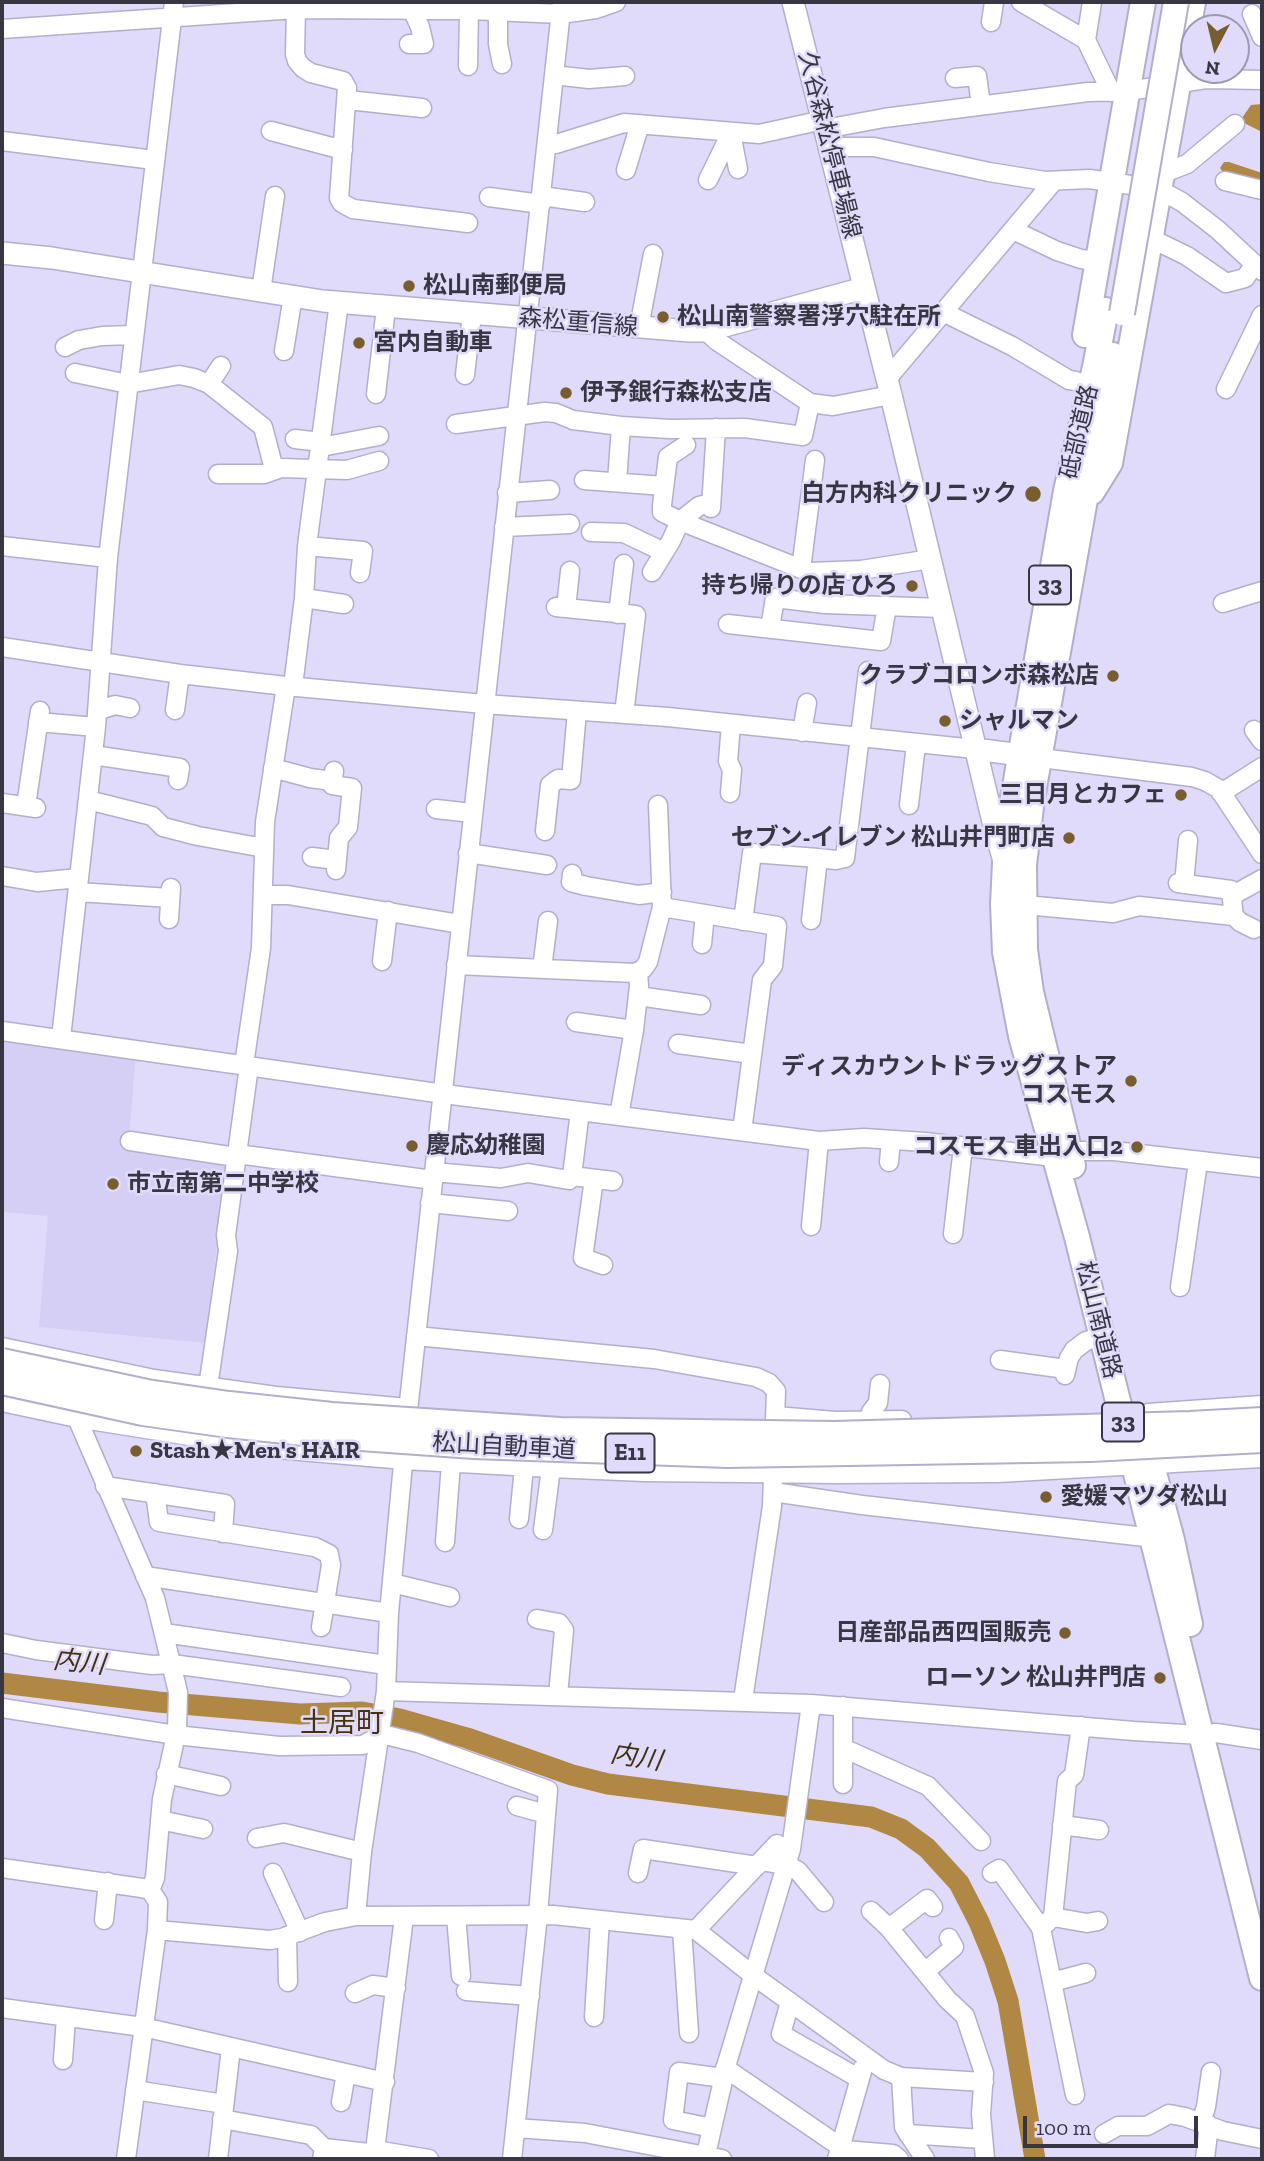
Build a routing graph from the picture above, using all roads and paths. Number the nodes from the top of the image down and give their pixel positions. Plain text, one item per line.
1 (616, 2) edge
2 (793, 2) edge
3 (994, 2) edge
4 (1021, 2) edge
5 (1092, 2) edge
6 (1143, 2) edge
7 (1159, 2) edge
8 (1176, 2) edge
9 (1193, 2) edge
10 (413, 6) edge
11 (498, 6) edge
12 (290, 7) edge
13 (474, 7) edge
14 (561, 8) edge
15 (173, 10) edge
16 (1252, 14) dead end
17 (991, 22) dead end
18 (2, 29) edge
19 (1262, 37) edge
20 (1086, 40) junction
21 (409, 44) dead end
22 (502, 64) dead end
23 (468, 66) dead end
24 (554, 75) junction
25 (625, 76) dead end
26 (955, 78) dead end
27 (1262, 80) edge
28 (1177, 83) junction
29 (1119, 91) junction
30 (348, 100) junction
31 (981, 105) junction
32 (422, 107) dead end
33 (640, 124) junction
34 (1235, 124) dead end
35 (271, 131) dead end
36 (826, 132) junction
37 (731, 133) junction
38 (2, 141) edge
39 (547, 144) junction
40 (343, 150) junction
41 (154, 160) junction
42 (738, 169) dead end
43 (626, 170) dead end
44 (708, 180) dead end
45 (1113, 181) junction
46 (1225, 181) dead end
47 (1053, 182) junction
48 (1160, 182) junction
49 (1262, 190) edge
50 (275, 196) dead end
51 (489, 197) dead end
52 (541, 200) junction
53 (586, 202) dead end
54 (468, 223) dead end
55 (1013, 230) junction
56 (1150, 238) junction
57 (2, 253) edge
58 (653, 254) dead end
59 (1098, 261) junction
60 (1259, 268) edge
61 (141, 271) junction
62 (864, 288) junction
63 (261, 291) junction
64 (293, 296) junction
65 (339, 302) junction
66 (386, 308) junction
67 (1114, 311) junction
68 (943, 312) junction
69 (472, 314) junction
70 (1262, 314) edge
71 (528, 318) junction
72 (639, 327) junction
73 (706, 331) junction
74 (134, 335) junction
75 (65, 347) dead end
76 (284, 351) dead end
77 (221, 366) dead end
78 (75, 373) dead end
79 (465, 374) dead end
80 (1076, 381) junction
81 (128, 384) junction
82 (209, 384) junction
83 (889, 387) junction
84 (1226, 388) dead end
85 (376, 394) dead end
86 (810, 403) junction
87 (516, 415) junction
88 (456, 424) dead end
89 (621, 426) junction
90 (716, 428) junction
91 (379, 436) dead end
92 (295, 439) dead end
93 (686, 443) junction
94 (321, 444) junction
95 (815, 460) dead end
96 (379, 461) dead end
97 (274, 468) junction
98 (318, 469) junction
99 (218, 474) dead end
100 (617, 482) junction
101 (590, 485) dead end
102 (664, 486) junction
103 (550, 490) dead end
104 (508, 493) junction
105 (1075, 498) junction
106 (680, 521) junction
107 (504, 527) junction
108 (563, 527) dead end
109 (598, 536) dead end
110 (307, 546) junction
111 (2, 547) edge
112 (664, 552) junction
113 (108, 558) junction
114 (931, 559) junction
115 (624, 564) dead end
116 (801, 569) junction
117 (570, 571) dead end
118 (652, 572) dead end
119 (360, 573) dead end
120 (1262, 591) edge
121 (304, 598) junction
122 (1223, 603) dead end
123 (344, 604) dead end
124 (887, 606) junction
125 (942, 608) junction
126 (618, 614) junction
127 (729, 624) dead end
128 (769, 628) junction
129 (2, 647) edge
130 (100, 660) junction
131 (868, 671) dead end
132 (180, 674) junction
133 (289, 686) junction
134 (807, 703) dead end
135 (484, 704) junction
136 (130, 708) dead end
137 (175, 710) dead end
138 (577, 711) junction
139 (624, 714) junction
140 (96, 719) junction
141 (732, 724) junction
142 (802, 732) junction
143 (859, 738) junction
144 (916, 744) junction
145 (975, 750) junction
146 (93, 755) junction
147 (1030, 756) junction
148 (1262, 767) edge
149 (273, 768) junction
150 (178, 780) dead end
151 (730, 793) dead end
152 (1222, 793) junction
153 (88, 800) junction
154 (2, 803) edge
155 (658, 805) dead end
156 (909, 805) dead end
157 (436, 809) dead end
158 (472, 813) junction
159 (542, 820) dead end
160 (1188, 840) dead end
161 (264, 848) junction
162 (468, 853) junction
163 (1262, 854) edge
164 (312, 857) dead end
165 (818, 858) junction
166 (1014, 863) junction
167 (547, 865) dead end
168 (572, 874) dead end
169 (2, 876) edge
170 (1262, 879) edge
171 (79, 885) junction
172 (1235, 894) junction
173 (263, 895) junction
174 (662, 900) junction
175 (1013, 904) junction
176 (388, 911) junction
177 (705, 914) junction
178 (1234, 916) junction
179 (169, 919) dead end
180 (811, 920) dead end
181 (548, 921) dead end
182 (743, 921) junction
183 (460, 924) junction
184 (1254, 929) dead end
185 (702, 944) dead end
186 (382, 961) dead end
187 (456, 965) junction
188 (542, 969) junction
189 (638, 972) junction
190 (638, 996) junction
191 (701, 1005) dead end
192 (576, 1022) dead end
193 (634, 1030) junction
194 (2, 1031) edge
195 (61, 1038) junction
196 (684, 1049) dead end
197 (752, 1054) junction
198 (246, 1065) junction
199 (444, 1094) junction
200 (580, 1111) junction
201 (619, 1116) junction
202 (742, 1131) junction
203 (891, 1140) junction
204 (130, 1141) dead end
205 (819, 1141) junction
206 (963, 1147) junction
207 (1062, 1155) junction
208 (237, 1156) junction
209 (889, 1162) dead end
210 (1198, 1162) junction
211 (1262, 1168) edge
212 (433, 1176) junction
213 (572, 1176) junction
214 (594, 1179) junction
215 (613, 1181) dead end
216 (430, 1203) junction
217 (508, 1211) dead end
218 (811, 1226) dead end
219 (953, 1234) dead end
220 (603, 1265) dead end
221 (1180, 1287) dead end
222 (416, 1336) junction
223 (1101, 1336) junction
224 (2, 1348) edge
225 (1000, 1360) dead end
226 (2, 1361) edge
227 (2, 1382) edge
228 (880, 1384) dead end
229 (208, 1387) junction
230 (2, 1402) edge
231 (1262, 1405) edge
232 (408, 1408) junction
233 (1148, 1413) dead end
234 (1110, 1414) dead end
235 (776, 1416) junction
236 (77, 1418) junction
237 (871, 1420) junction
238 (1262, 1420) edge
239 (1262, 1440) edge
240 (1262, 1458) edge
241 (404, 1460) junction
242 (451, 1463) junction
243 (1144, 1466) junction
244 (524, 1467) junction
245 (551, 1468) junction
246 (775, 1473) junction
247 (105, 1486) junction
248 (774, 1492) junction
249 (155, 1493) junction
250 (519, 1519) dead end
251 (543, 1530) dead end
252 (223, 1533) junction
253 (1162, 1539) junction
254 (445, 1542) dead end
255 (145, 1576) junction
256 (391, 1583) junction
257 (450, 1597) dead end
258 (324, 1604) junction
259 (388, 1614) junction
260 (537, 1619) dead end
261 (321, 1627) dead end
262 (163, 1633) junction
263 (2, 1643) edge
264 (386, 1665) junction
265 (173, 1667) junction
266 (341, 1687) dead end
267 (386, 1695) junction
268 (558, 1695) junction
269 (743, 1700) junction
270 (811, 1704) junction
271 (843, 1706) junction
272 (2, 1708) edge
273 (1081, 1727) junction
274 (176, 1732) junction
275 (380, 1733) junction
276 (1209, 1734) junction
277 (1262, 1740) edge
278 (843, 1748) junction
279 (166, 1774) junction
280 (843, 1784) dead end
281 (221, 1786) dead end
282 (517, 1806) dead end
283 (546, 1814) junction
284 (160, 1820) junction
285 (1062, 1825) junction
286 (203, 1829) dead end
287 (1100, 1830) dead end
288 (257, 1838) dead end
289 (981, 1840) dead end
290 (777, 1844) dead end
291 (362, 1852) junction
292 (759, 1863) junction
293 (788, 1865) junction
294 (2, 1868) edge
295 (638, 1873) dead end
296 (992, 1873) dead end
297 (271, 1878) dead end
298 (108, 1882) junction
299 (150, 1890) junction
300 (824, 1902) dead end
301 (933, 1907) dead end
302 (871, 1911) dead end
303 (538, 1915) junction
304 (1262, 1915) edge
305 (356, 1916) junction
306 (456, 1916) junction
307 (404, 1917) junction
308 (104, 1920) dead end
309 (600, 1920) junction
310 (1098, 1921) dead end
311 (1047, 1923) junction
312 (888, 1928) junction
313 (689, 1929) junction
314 (157, 1930) junction
315 (294, 1934) junction
316 (949, 1938) dead end
317 (926, 1971) junction
318 (1086, 1973) dead end
319 (754, 1976) junction
320 (1262, 1978) edge
321 (288, 1982) dead end
322 (1052, 1982) junction
323 (396, 1988) junction
324 (355, 1993) dead end
325 (530, 1996) junction
326 (790, 2002) junction
327 (2, 2008) edge
328 (598, 2011) dead end
329 (66, 2017) junction
330 (143, 2027) junction
331 (689, 2034) dead end
332 (231, 2048) junction
333 (866, 2057) junction
334 (63, 2060) dead end
335 (1210, 2072) dead end
336 (346, 2073) junction
337 (724, 2073) junction
338 (901, 2077) junction
339 (860, 2079) junction
340 (984, 2081) junction
341 (385, 2082) junction
342 (135, 2090) junction
343 (1074, 2095) dead end
344 (341, 2102) dead end
345 (223, 2111) junction
346 (1205, 2124) junction
347 (516, 2128) junction
348 (712, 2128) junction
349 (908, 2134) junction
350 (1104, 2134) dead end
351 (982, 2139) junction
352 (1262, 2139) edge
353 (375, 2150) junction
354 (323, 2153) edge
355 (838, 2153) edge
356 (917, 2157) edge
357 (711, 2158) edge
358 (129, 2159) edge
359 (218, 2159) edge
360 (429, 2159) edge
361 (512, 2159) edge
362 (899, 2159) edge
363 (985, 2159) edge
364 (1205, 2159) edge

1 - 14 street
2 - 36 main road, 久谷森松停車場線
3 - 17 street
4 - 20 street
5 - 20 street
6 - 29 highway
7 - 67 highway, 砥部道路 / 33
8 - 67 highway, 砥部道路 / 33, bridge
9 - 28 highway
10 - 12 street
10 - 13 street
10 - 21 street
11 - 13 street
11 - 14 street
11 - 22 street
12 - 15 street
12 - 30 street
13 - 23 street
14 - 24 street
15 - 18 street
15 - 41 street
16 - 19 street
20 - 29 street
24 - 25 street
24 - 39 street
26 - 31 street
27 - 28 street
28 - 29 street
28 - 48 highway
29 - 31 street
29 - 45 highway
30 - 32 street
30 - 40 street
31 - 36 street
33 - 37 street
33 - 39 street
33 - 43 street
34 - 48 street
35 - 40 street
36 - 37 street
36 - 47 street
36 - 62 main road, 久谷森松停車場線
37 - 42 street
37 - 44 street
38 - 41 street
39 - 52 street
40 - 54 street
41 - 61 street
45 - 47 street
45 - 48 street
45 - 59 highway
46 - 49 street
47 - 55 street
48 - 56 highway
48 - 60 street
50 - 63 street
51 - 52 street
52 - 53 street
52 - 71 street
55 - 59 street
55 - 68 street
56 - 60 street
56 - 105 highway
57 - 61 main road, 森松重信線
58 - 72 street
59 - 80 highway
61 - 63 main road, 森松重信線
61 - 74 street
62 - 73 main road, 森松重信線
62 - 83 main road
63 - 64 main road, 森松重信線
64 - 65 main road, 森松重信線
64 - 76 street
65 - 66 main road, 森松重信線
65 - 94 street
66 - 69 main road, 森松重信線
66 - 85 street
67 - 105 highway, 砥部道路 / 33
68 - 80 street
68 - 83 street
69 - 71 main road, 森松重信線
69 - 79 street
70 - 84 street
71 - 72 main road, 森松重信線
71 - 87 street
72 - 73 main road, 森松重信線
73 - 86 street
74 - 75 street
74 - 81 street
77 - 82 street
78 - 81 street
80 - 105 highway
81 - 82 street
81 - 113 street
82 - 97 street
83 - 86 street
83 - 114 main road
86 - 90 street
87 - 88 street
87 - 89 street
87 - 104 street
89 - 93 street
89 - 100 street
90 - 93 street
90 - 106 street
91 - 94 street
92 - 94 street
93 - 102 street
94 - 98 street
95 - 116 street
96 - 98 street
97 - 98 street
97 - 99 street
98 - 110 street
100 - 101 street
100 - 102 street
102 - 106 street
103 - 104 street
104 - 107 street
105 - 147 highway, 砥部道路 / 33
106 - 112 street
106 - 116 street
107 - 108 street
107 - 135 street
109 - 112 street
110 - 119 street
110 - 121 street
111 - 113 street
112 - 118 street
113 - 130 street
114 - 116 street
114 - 125 main road
115 - 126 street
117 - 126 street
120 - 122 street
121 - 123 street
121 - 133 street
124 - 125 street
124 - 128 street
124 - 128 street
125 - 145 main road
126 - 139 street
127 - 128 street
129 - 130 street
130 - 132 street
130 - 140 street
131 - 143 street
132 - 133 street
132 - 137 street
133 - 135 street
133 - 149 street
134 - 142 street
135 - 138 street
135 - 158 street
136 - 140 street
138 - 139 street
138 - 159 street
139 - 141 street
140 - 146 street
140 - 154 street
141 - 142 street
141 - 151 street
142 - 143 street
143 - 144 street
143 - 165 street
144 - 145 street
144 - 156 street
145 - 147 main road
145 - 166 main road
146 - 150 street
146 - 153 street
147 - 152 street
147 - 166 highway, 砥部道路 / 33
148 - 152 street
149 - 161 street
149 - 164 street
152 - 163 street
153 - 161 street
153 - 171 street
155 - 174 street
157 - 158 street
158 - 162 street
160 - 172 street
161 - 173 street
162 - 167 street
162 - 183 street
165 - 180 street
165 - 182 street
166 - 175 highway, 松山南道路 / 33
168 - 174 street
169 - 171 street
170 - 172 street
171 - 179 street
171 - 195 street
172 - 178 street
173 - 176 street
173 - 198 street
174 - 177 street
174 - 189 street
175 - 178 street
175 - 207 highway, 松山南道路 / 33
176 - 183 street
176 - 186 street
177 - 182 street
177 - 185 street
178 - 184 street
181 - 188 street
182 - 197 street
183 - 187 street
187 - 188 street
187 - 199 street
188 - 189 street
189 - 190 street
190 - 191 street
190 - 193 street
192 - 193 street
193 - 201 street
194 - 195 street
195 - 198 street
196 - 197 street
197 - 202 street
198 - 199 street
198 - 208 street
199 - 200 street
199 - 212 street
200 - 201 street
200 - 213 street
201 - 202 street
202 - 205 street
203 - 205 street
203 - 206 street
203 - 209 street
204 - 208 street
205 - 218 street
206 - 207 street
206 - 219 street
207 - 210 street
207 - 223 highway, 松山南道路 / 33
207 - 243 highway, 松山南道路 / 33
208 - 212 street
208 - 229 street
210 - 211 street
210 - 221 street
212 - 213 street
212 - 216 street
213 - 214 street
214 - 215 street
214 - 220 street
216 - 217 street
216 - 222 street
222 - 232 street
222 - 235 street
223 - 225 street
223 - 243 highway, 松山南道路 / 33
224 - 229 street
226 - 238 highway, 松山自動車道 / E11, bridge
227 - 239 highway, 松山自動車道 / E11, bridge
228 - 237 street
229 - 232 street
230 - 236 street
231 - 233 street
232 - 241 street
234 - 237 street
235 - 237 street
235 - 246 street
236 - 241 street
236 - 247 street
240 - 243 street
241 - 242 street
241 - 256 street
242 - 244 street
242 - 254 street
243 - 246 street
243 - 253 highway, 松山南道路 / 33
244 - 245 street
244 - 250 street
245 - 246 street
245 - 251 street
246 - 248 street
247 - 249 street
247 - 255 street
248 - 253 street
248 - 269 street
249 - 252 street
249 - 252 street
252 - 258 street
253 - 276 highway, 松山南道路 / 33
255 - 258 street
255 - 262 street
256 - 257 street
256 - 259 street
258 - 259 street
258 - 261 street
259 - 264 street
260 - 268 street
262 - 264 street
262 - 265 street
263 - 265 street
264 - 267 street
265 - 266 street
265 - 274 street
267 - 268 street
267 - 275 street
268 - 269 street
269 - 270 street
270 - 271 street
270 - 293 street
271 - 273 street
271 - 278 street
272 - 274 street
273 - 276 street
273 - 285 street
274 - 275 street
274 - 279 street
275 - 283 street
275 - 291 street
276 - 277 street
276 - 304 highway, 松山南道路 / 33
276 - 320 highway, 松山南道路 / 33
278 - 280 street
278 - 289 street
279 - 281 street
279 - 284 street
282 - 283 street
283 - 303 street
284 - 286 street
284 - 299 street
285 - 287 street
285 - 311 street
288 - 291 street
290 - 292 street
291 - 305 street
292 - 293 street
292 - 295 street
292 - 313 street
293 - 300 street
293 - 319 street
294 - 298 street
296 - 311 street
297 - 315 street
298 - 299 street
298 - 308 street
299 - 314 street
301 - 312 street
302 - 312 street
303 - 306 street
303 - 309 street
303 - 325 street
305 - 307 street
305 - 315 street
306 - 307 street
306 - 325 street
307 - 323 street
309 - 313 street
309 - 328 street
310 - 311 street
311 - 322 street
312 - 317 street
313 - 319 street
313 - 331 street
314 - 315 street
314 - 330 street
315 - 321 street
316 - 317 street
317 - 340 street
318 - 322 street
319 - 326 street
319 - 337 street
322 - 343 street
323 - 324 street
323 - 341 street
325 - 347 street
326 - 333 street
326 - 339 street
327 - 329 street
329 - 330 street
329 - 334 street
330 - 332 street
330 - 342 street
332 - 336 street
332 - 345 street
333 - 338 street
333 - 339 street
335 - 346 street
336 - 341 street
336 - 344 street
337 - 348 street
337 - 348 street
337 - 355 street
338 - 340 street
338 - 349 street
339 - 355 street
340 - 351 street
341 - 353 street
342 - 345 street
342 - 358 street
345 - 354 street
345 - 359 street
346 - 350 street
346 - 352 street
346 - 364 street
347 - 357 street
347 - 361 street
348 - 357 street
349 - 351 street
349 - 356 street
351 - 363 street
353 - 354 street
353 - 360 street
355 - 362 street

